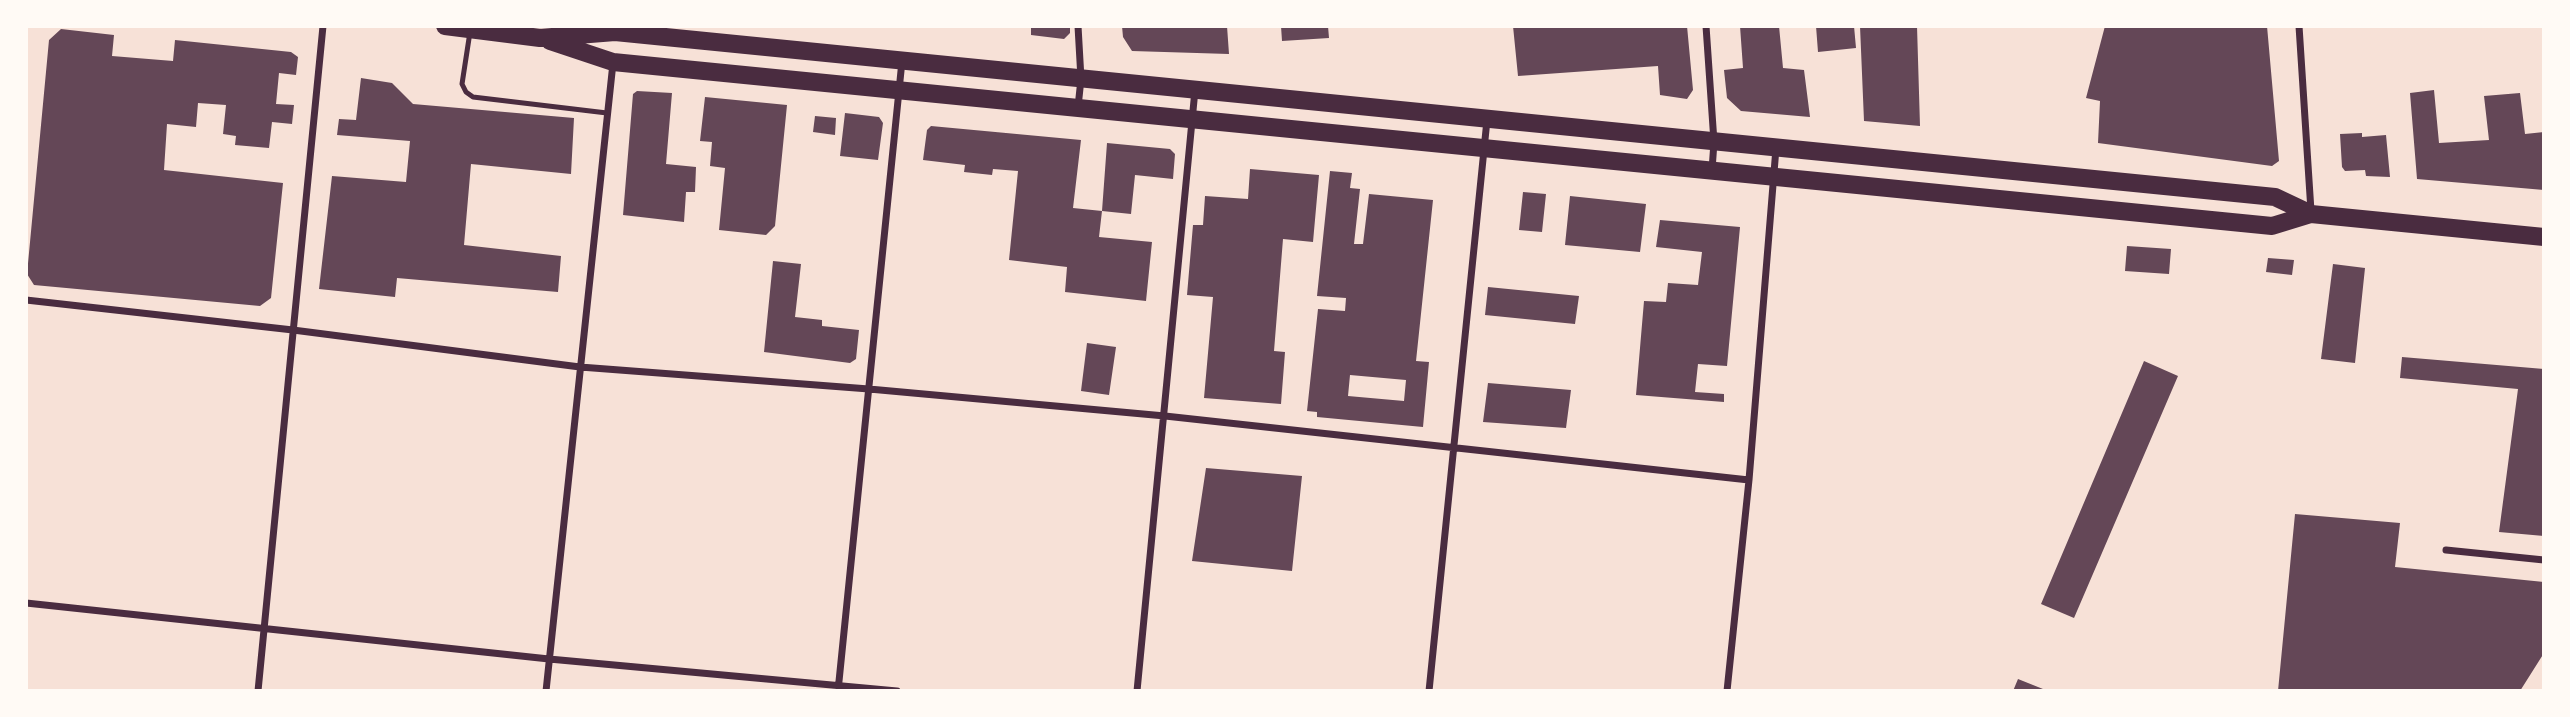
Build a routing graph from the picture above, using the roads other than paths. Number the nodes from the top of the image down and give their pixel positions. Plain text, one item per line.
1 (324, 26) edge
2 (445, 26) edge
3 (1078, 26) edge
4 (1706, 26) edge
5 (2298, 26) edge
6 (470, 29) junction
7 (540, 32) edge
8 (902, 61) junction
9 (612, 62) junction
10 (1081, 79) junction
11 (899, 90) junction
12 (1195, 90) junction
13 (1078, 108) junction
14 (607, 113) junction
15 (1192, 119) junction
16 (1487, 119) junction
17 (1714, 142) junction
18 (1484, 148) junction
19 (1776, 148) junction
20 (1712, 170) junction
21 (1774, 177) junction
22 (2311, 214) junction
23 (2544, 237) edge
24 (26, 300) edge
25 (293, 330) junction
26 (580, 367) junction
27 (869, 389) junction
28 (1165, 416) junction
29 (1453, 447) junction
30 (1749, 480) junction
31 (2446, 550) dead end
32 (2544, 560) edge
33 (26, 603) edge
34 (264, 627) junction
35 (550, 659) junction
36 (839, 688) edge
37 (258, 691) edge
38 (546, 691) edge
39 (897, 691) edge
40 (1137, 691) edge
41 (1429, 691) edge
42 (1727, 691) edge

1 - 25 street
2 - 6 main road
3 - 10 street
4 - 17 street
5 - 22 street
6 - 7 main road
6 - 14 lane
7 - 8 main road
7 - 9 main road
8 - 10 main road
8 - 11 street
9 - 11 main road
9 - 14 street
10 - 12 main road
10 - 13 street
11 - 13 main road
11 - 27 street
12 - 15 street
12 - 16 main road
13 - 15 main road
14 - 26 street
15 - 18 main road
15 - 28 street
16 - 17 main road
16 - 18 street
17 - 19 main road
17 - 20 street
18 - 20 main road
18 - 29 street
19 - 21 street
19 - 22 main road
20 - 21 main road
21 - 22 main road
21 - 30 street
22 - 23 main road
24 - 25 street
25 - 26 street
25 - 34 street
26 - 27 street
26 - 35 street
27 - 28 street
27 - 36 street
28 - 29 street
28 - 40 street
29 - 30 street
29 - 41 street
30 - 42 street
31 - 32 street
33 - 34 street
34 - 35 street
34 - 37 street
35 - 36 street
35 - 38 street
36 - 39 street

